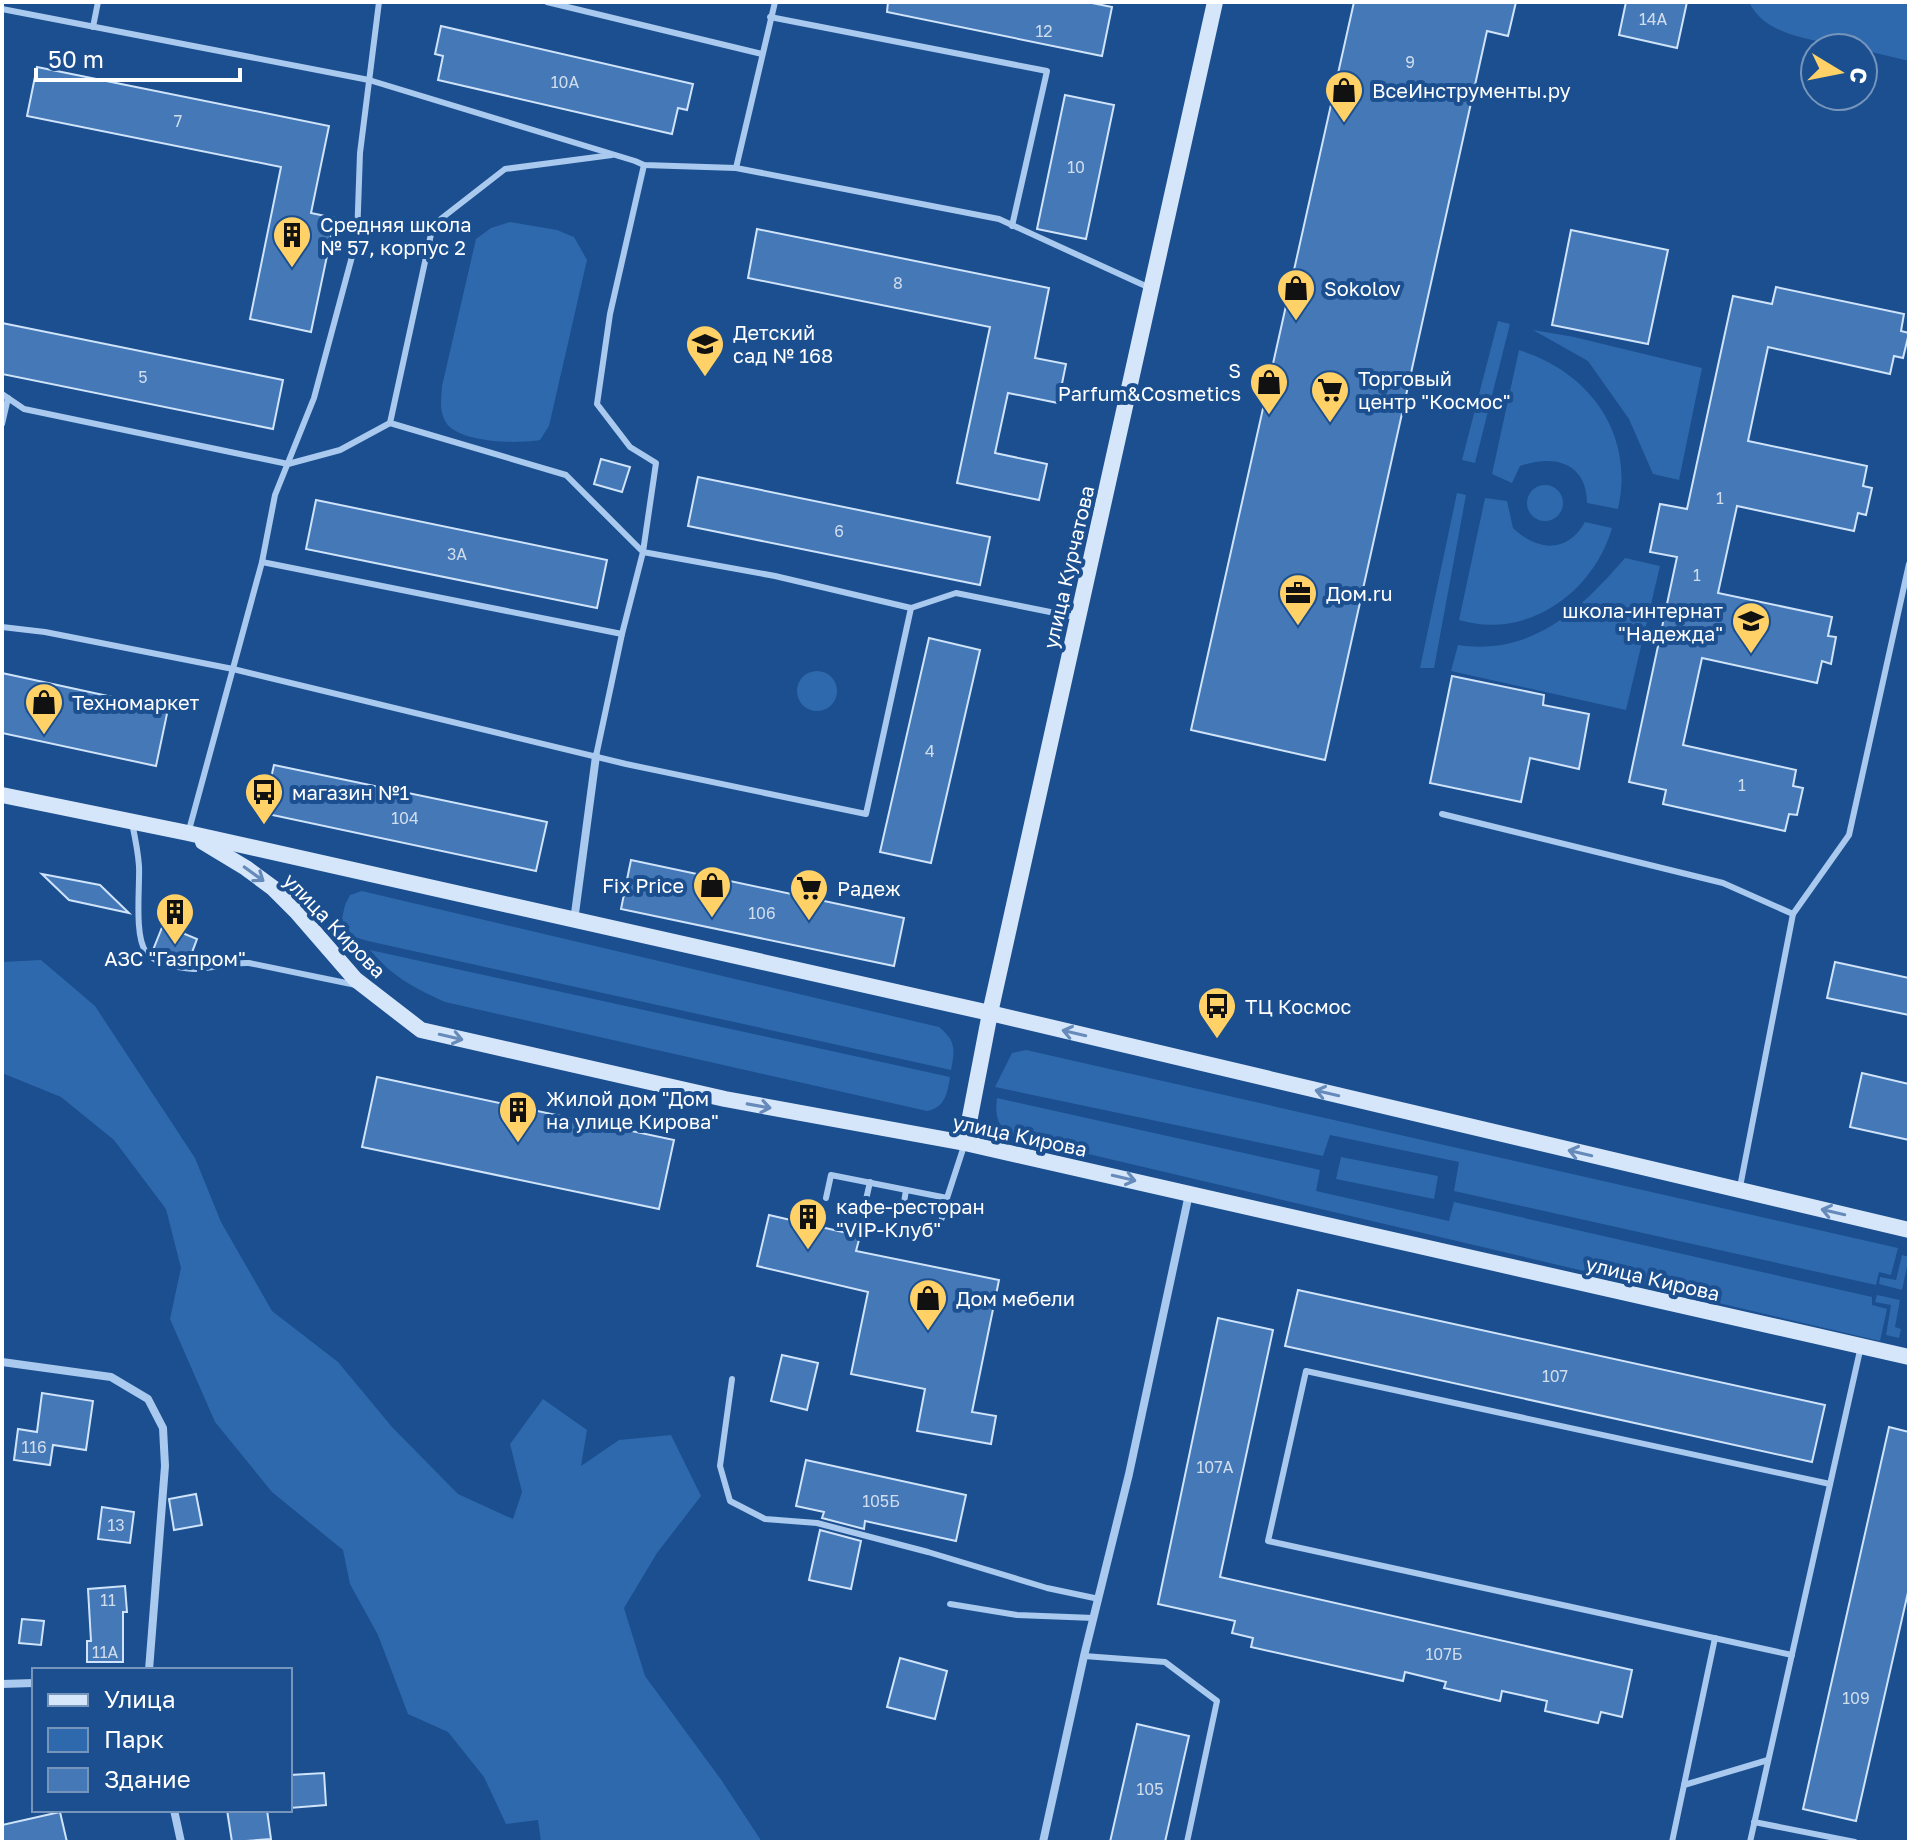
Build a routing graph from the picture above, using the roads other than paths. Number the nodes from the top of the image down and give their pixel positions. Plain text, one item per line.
1 (98, 2) edge
2 (379, 2) edge
3 (547, 2) edge
4 (775, 2) edge
5 (1215, 2) edge
6 (2, 9) edge
7 (770, 17) junction
8 (93, 27) junction
9 (762, 54) junction
10 (369, 80) junction
11 (614, 154) junction
12 (644, 165) junction
13 (736, 168) junction
14 (1012, 226) junction
15 (1151, 289) junction
16 (5, 396) edge
17 (390, 423) junction
18 (2, 424) edge
19 (288, 464) junction
20 (643, 552) junction
21 (262, 562) junction
22 (1909, 564) edge
23 (911, 608) junction
24 (1077, 617) junction
25 (2, 627) edge
26 (622, 634) junction
27 (233, 669) junction
28 (596, 756) junction
29 (2, 795) edge
30 (1442, 814) dead end
31 (132, 823) junction
32 (188, 833) junction
33 (1793, 914) junction
34 (574, 921) junction
35 (365, 987) junction
36 (990, 1013) junction
37 (965, 1143) junction
38 (870, 1182) junction
39 (906, 1190) junction
40 (1739, 1190) junction
41 (1189, 1193) junction
42 (826, 1198) dead end
43 (947, 1198) junction
44 (865, 1204) dead end
45 (903, 1209) dead end
46 (942, 1218) dead end
47 (1909, 1230) edge
48 (1861, 1346) junction
49 (1909, 1357) edge
50 (2, 1362) edge
51 (732, 1379) dead end
52 (1830, 1484) junction
53 (1099, 1599) junction
54 (950, 1604) dead end
55 (1094, 1618) junction
56 (1715, 1638) junction
57 (1792, 1655) junction
58 (1084, 1656) junction
59 (149, 1668) edge
60 (32, 1683) edge
61 (2, 1684) edge
62 (1768, 1760) junction
63 (1684, 1785) junction
64 (174, 1812) edge
65 (1754, 1822) junction
66 (181, 1842) edge
67 (1043, 1842) edge
68 (1187, 1842) edge
69 (1672, 1842) edge
70 (1750, 1842) edge
71 (1855, 1842) edge

1 - 8 lane
2 - 10 lane
3 - 9 lane
4 - 7 lane
5 - 15 main road, улица Курчатова
6 - 8 lane
7 - 9 lane
7 - 14 lane
8 - 10 lane
9 - 13 lane
10 - 11 lane
10 - 19 lane
11 - 12 lane
11 - 17 lane
12 - 13 lane
12 - 20 lane
13 - 14 lane
14 - 15 lane
15 - 24 main road, улица Курчатова
16 - 18 lane
16 - 19 lane
17 - 19 lane
17 - 20 lane
19 - 21 lane
20 - 23 lane
20 - 26 lane
21 - 26 lane
21 - 27 lane
22 - 33 lane
23 - 24 lane
23 - 28 lane
24 - 36 main road, улица Курчатова
25 - 27 lane
26 - 28 lane
27 - 28 lane
27 - 32 lane
28 - 34 street
29 - 31 main road, улица Кирова
30 - 33 lane
31 - 32 main road, улица Кирова
31 - 35 lane
32 - 34 main road, улица Кирова
32 -> 35 main road, улица Кирова
33 - 40 lane
34 - 36 main road, улица Кирова
35 -> 37 main road, улица Кирова
36 - 37 main road, улица Курчатова
40 -> 36 main road, улица Кирова
37 -> 41 main road, улица Кирова
37 - 43 lane
38 - 39 lane
38 - 42 lane
38 - 44 lane
39 - 43 lane
39 - 45 lane
47 -> 40 main road, улица Кирова
41 - 48 main road, улица Кирова
41 - 53 street
43 - 46 lane
48 - 49 main road, улица Кирова
48 - 52 lane
50 - 59 street
51 - 53 lane
52 - 56 lane
52 - 57 lane
53 - 55 street
54 - 55 lane
55 - 58 street
56 - 57 lane
56 - 63 lane
57 - 62 lane
58 - 67 street
58 - 68 lane
60 - 61 street
62 - 63 lane
62 - 65 lane
63 - 69 lane
64 - 66 street
65 - 70 lane
65 - 71 lane

